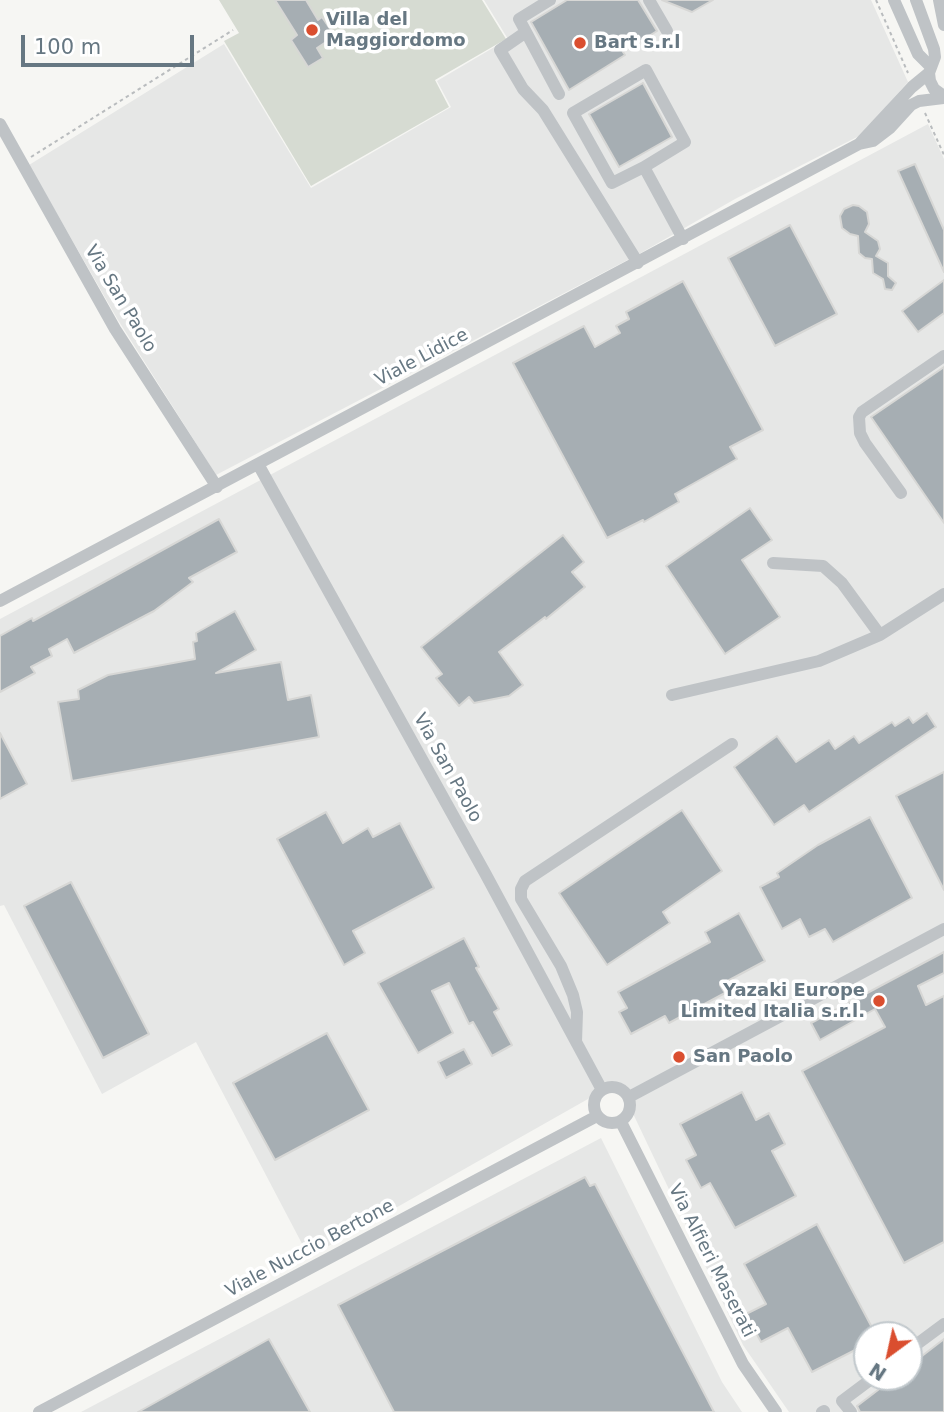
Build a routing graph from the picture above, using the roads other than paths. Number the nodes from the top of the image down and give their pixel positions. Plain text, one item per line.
1 (551, 0) edge
2 (649, 0) edge
3 (894, 0) edge
4 (916, 0) edge
5 (939, 0) edge
6 (944, 25) edge
7 (667, 31) dead end
8 (526, 32) junction
9 (934, 62) edge
10 (559, 94) dead end
11 (943, 100) edge
12 (0, 124) edge
13 (859, 144) junction
14 (644, 167) junction
15 (683, 240) junction
16 (638, 263) junction
17 (944, 356) edge
18 (258, 464) junction
19 (217, 487) junction
20 (901, 493) dead end
21 (773, 563) dead end
22 (944, 594) edge
23 (0, 601) edge
24 (880, 635) junction
25 (672, 695) dead end
26 (732, 744) dead end
27 (944, 929) edge
28 (576, 1042) junction
29 (602, 1090) junction
30 (629, 1097) junction
31 (597, 1116) junction
32 (621, 1122) junction
33 (944, 1324) edge
34 (923, 1340) edge
35 (855, 1391) edge
36 (38, 1412) edge
37 (776, 1412) edge
38 (851, 1412) edge

1 - 8 street
2 - 7 street
3 - 9 street
4 - 9 street
5 - 6 street
8 - 10 street
8 - 16 street
9 - 11 street
9 - 13 street, Viale Lidice
11 - 13 street, Viale Lidice
12 - 19 street, Via San Paolo
13 - 15 street, Viale Lidice
14 - 14 street
14 - 15 street
15 - 16 street, Viale Lidice
16 - 18 street, Viale Lidice
17 - 20 street
18 - 19 street, Viale Lidice
18 - 28 street, Via San Paolo
19 - 23 street, Viale Lidice
21 - 24 street
22 - 24 street
24 - 25 street
26 - 28 street
27 - 30 street
28 - 29 street, Via San Paolo
29 - 30 street
29 - 31 street
30 - 32 street
31 - 32 street
31 - 36 street, Viale Nuccio Bertone
32 - 37 street, Via Alfieri Maserati
33 - 34 street
35 - 38 street

